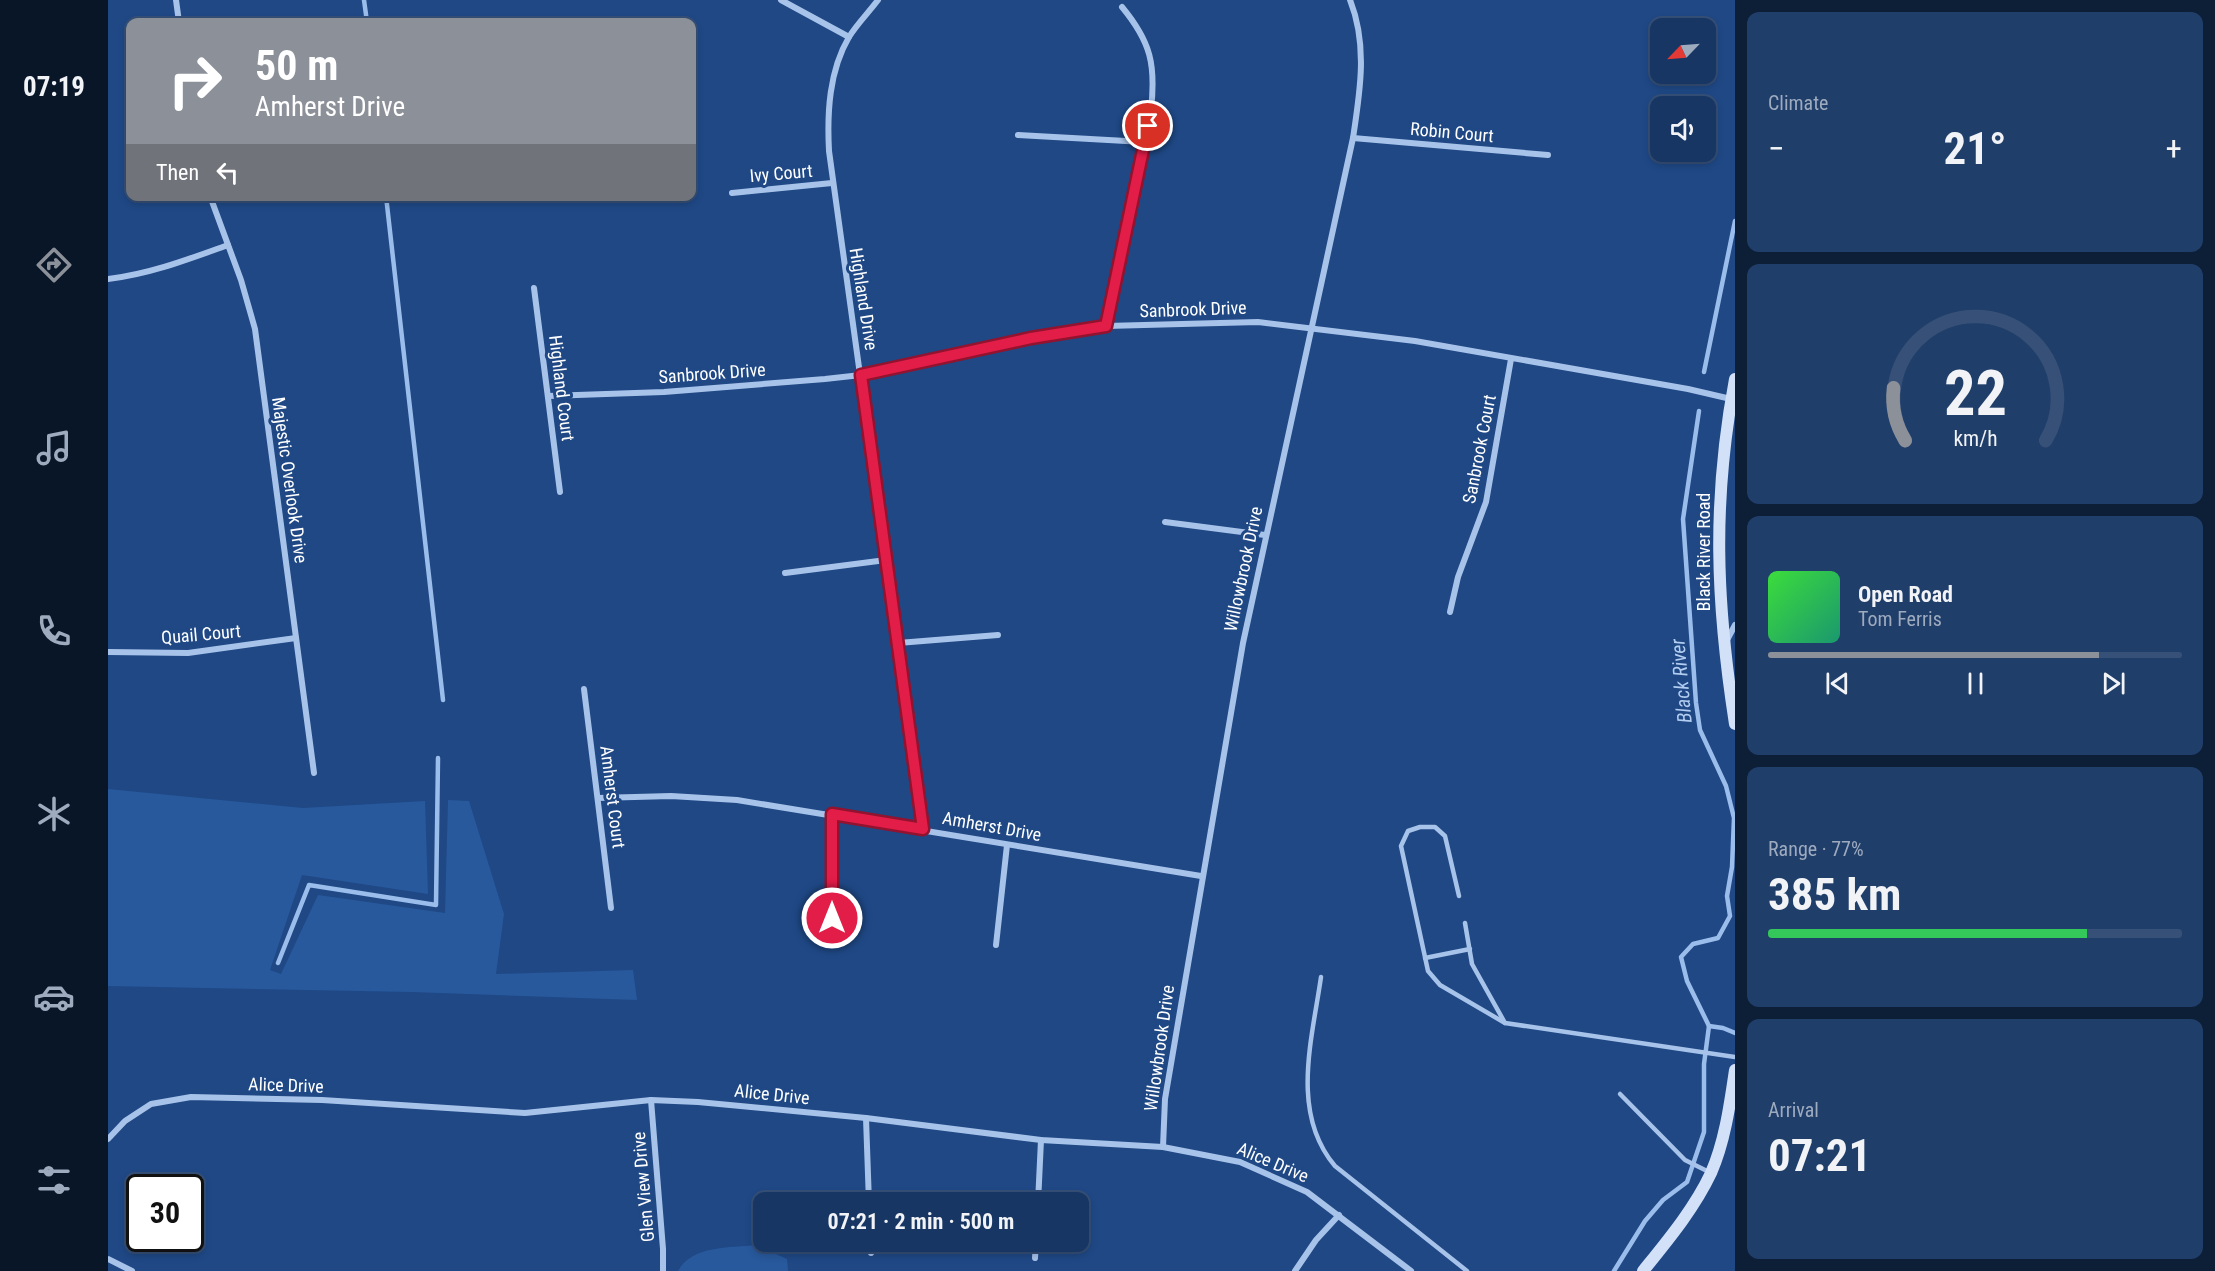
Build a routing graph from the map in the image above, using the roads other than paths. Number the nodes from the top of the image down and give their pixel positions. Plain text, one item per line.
1 (176, 0) edge
2 (781, 0) edge
3 (878, 0) edge
4 (1350, 0) edge
5 (1122, 8) dead end
6 (178, 18) edge
7 (849, 37) junction
8 (1018, 135) dead end
9 (1353, 138) junction
10 (1144, 142) junction
11 (1548, 155) dead end
12 (832, 183) junction
13 (732, 193) dead end
14 (212, 201) edge
15 (228, 245) junction
16 (108, 279) edge
17 (534, 288) dead end
18 (1106, 326) junction
19 (1311, 327) junction
20 (1511, 360) junction
21 (861, 375) junction
22 (1735, 379) edge
23 (548, 396) junction
24 (1731, 399) junction
25 (560, 492) dead end
26 (1165, 522) dead end
27 (1265, 536) junction
28 (886, 560) junction
29 (785, 573) dead end
30 (1450, 612) dead end
31 (1735, 625) edge
32 (998, 635) dead end
33 (296, 638) junction
34 (898, 643) junction
35 (1723, 646) junction
36 (108, 652) edge
37 (584, 689) dead end
38 (1735, 724) edge
39 (314, 773) dead end
40 (598, 798) junction
41 (832, 814) junction
42 (923, 829) junction
43 (1007, 846) junction
44 (1202, 876) junction
45 (1459, 896) dead end
46 (612, 908) dead end
47 (832, 918) dead end
48 (1465, 923) dead end
49 (996, 945) dead end
50 (1470, 949) junction
51 (1425, 958) junction
52 (1321, 977) dead end
53 (1505, 1023) junction
54 (1735, 1057) edge
55 (1735, 1070) edge
56 (1620, 1094) dead end
57 (651, 1100) junction
58 (866, 1118) junction
59 (108, 1139) edge
60 (1041, 1140) junction
61 (1163, 1147) junction
62 (1711, 1173) junction
63 (869, 1192) edge
64 (1039, 1192) edge
65 (1339, 1215) junction
66 (1035, 1252) edge
67 (1035, 1258) dead end
68 (108, 1259) edge
69 (132, 1271) edge
70 (663, 1271) edge
71 (1295, 1271) edge
72 (1411, 1271) edge
73 (1467, 1271) edge
74 (1643, 1271) edge

1 - 6 street
2 - 7 street
3 - 7 street, Highland Drive
4 - 9 street, Willowbrook Drive
5 - 10 street
7 - 12 street, Highland Drive
8 - 10 street
9 - 11 street, Robin Court
9 - 19 street, Willowbrook Drive
10 - 18 street
12 - 13 street, Ivy Court
12 - 21 street, Highland Drive
14 - 15 street, Majestic Overlook Drive
15 - 16 street
15 - 33 street, Majestic Overlook Drive
17 - 23 street, Highland Court
18 - 19 street, Sanbrook Drive
18 - 21 street, Sanbrook Drive
19 - 20 street, Sanbrook Drive
19 - 27 street, Willowbrook Drive
20 - 24 street, Sanbrook Drive
20 - 30 street, Sanbrook Court
21 - 23 street, Sanbrook Drive
21 - 28 street, Highland Drive
22 - 24 street, Black River Road
23 - 25 street, Highland Court
24 - 35 street, Black River Road
26 - 27 street
27 - 44 street, Willowbrook Drive
28 - 29 street
28 - 34 street, Highland Drive
31 - 35 street
32 - 34 street
33 - 36 street, Quail Court
33 - 39 street, Majestic Overlook Drive
34 - 42 street, Highland Drive
35 - 38 street, Black River Road
37 - 40 street, Amherst Court
40 - 41 street, Amherst Drive
40 - 46 street, Amherst Court
41 - 42 street, Amherst Drive
41 - 47 street
42 - 43 street, Amherst Drive
43 - 44 street, Amherst Drive
43 - 49 street
44 - 61 street, Willowbrook Drive
45 - 51 lane
48 - 50 lane
50 - 51 lane
50 - 53 lane
51 - 53 lane
52 - 73 lane
53 - 54 lane
55 - 62 street
56 - 62 lane
57 - 58 street, Alice Drive
57 - 59 street, Alice Drive
57 - 70 street, Glen View Drive
58 - 60 street, Alice Drive
58 - 63 street
60 - 61 street, Alice Drive
60 - 64 street
61 - 65 street, Alice Drive
62 - 74 street
65 - 71 street
65 - 72 street, Alice Drive
66 - 67 street
68 - 69 street

